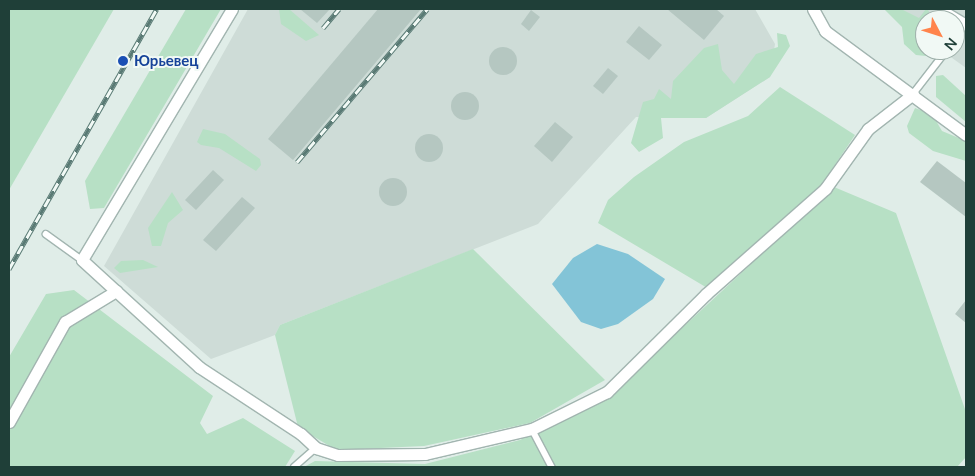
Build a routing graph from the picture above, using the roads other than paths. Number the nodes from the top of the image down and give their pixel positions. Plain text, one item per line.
1 (232, 9) edge
2 (814, 9) edge
3 (944, 9) edge
4 (966, 22) edge
5 (940, 60) edge
6 (913, 94) junction
7 (966, 135) edge
8 (46, 234) dead end
9 (82, 260) junction
10 (116, 291) junction
11 (9, 422) edge
12 (532, 429) junction
13 (316, 448) junction
14 (294, 467) edge
15 (552, 467) edge

1 - 9 street
2 - 6 street
3 - 4 lane
5 - 6 lane
6 - 7 street
6 - 12 street
8 - 9 lane
9 - 10 street
10 - 11 street
10 - 13 street
12 - 13 street
12 - 15 lane
13 - 14 lane

